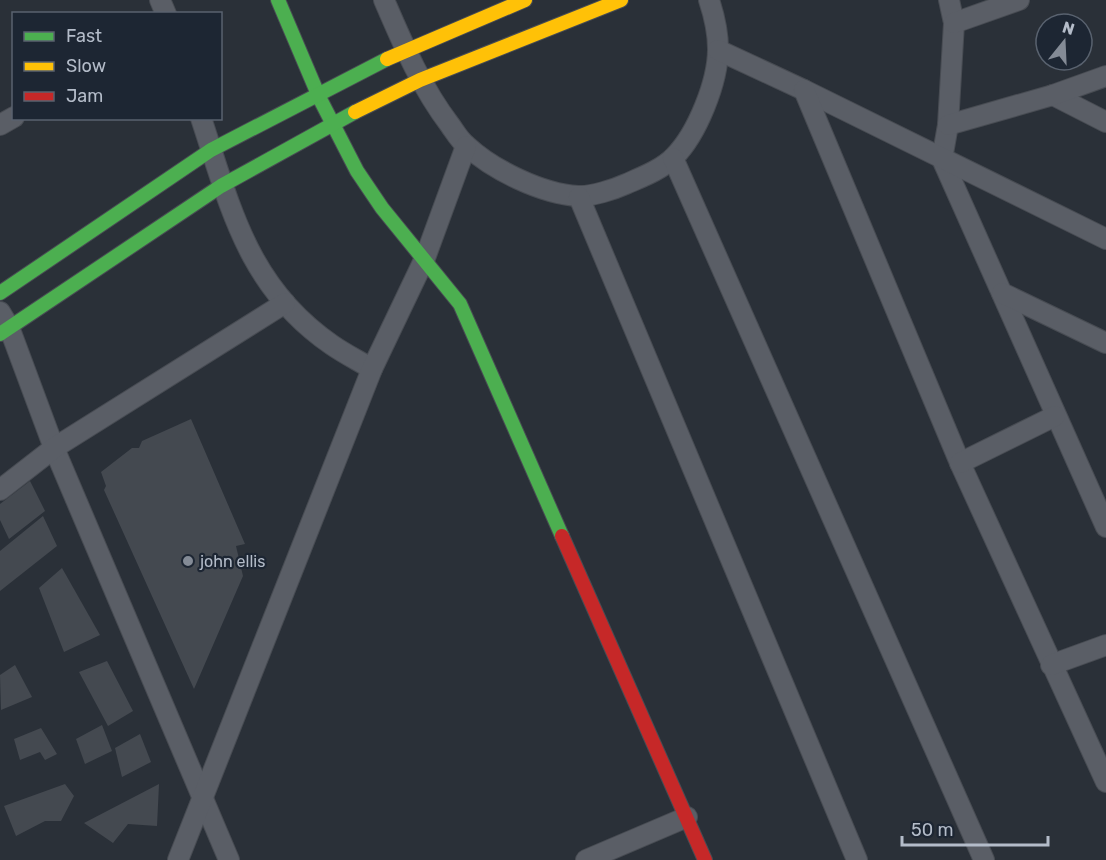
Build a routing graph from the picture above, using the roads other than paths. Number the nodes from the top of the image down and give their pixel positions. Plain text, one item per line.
1 (278, 0) edge
2 (384, 0) edge
3 (525, 0) edge
4 (621, 0) edge
5 (709, 0) edge
6 (949, 0) edge
7 (1019, 0) edge
8 (954, 23) junction
9 (406, 50) junction
10 (718, 50) junction
11 (1106, 75) edge
12 (420, 80) junction
13 (804, 90) junction
14 (317, 94) junction
15 (1053, 95) junction
16 (202, 120) edge
17 (1106, 122) edge
18 (332, 124) junction
19 (948, 125) junction
20 (466, 146) junction
21 (211, 150) junction
22 (674, 158) junction
23 (942, 159) junction
24 (221, 186) junction
25 (579, 197) junction
26 (1106, 239) edge
27 (425, 258) junction
28 (0, 293) edge
29 (1002, 293) junction
30 (285, 303) junction
31 (3, 324) edge
32 (1106, 343) edge
33 (372, 369) junction
34 (1055, 416) junction
35 (54, 448) junction
36 (960, 463) junction
37 (0, 490) edge
38 (1106, 527) edge
39 (1106, 645) edge
40 (1051, 665) junction
41 (1106, 782) edge
42 (203, 800) junction
43 (687, 817) junction
44 (178, 860) edge
45 (229, 860) edge
46 (586, 860) edge
47 (705, 860) edge
48 (857, 860) edge
49 (984, 860) edge

1 - 14 street
2 - 9 street
3 - 9 street
4 - 12 street
5 - 10 street
6 - 8 street
7 - 8 street
8 - 19 street
9 - 12 street
9 - 14 street
10 - 13 street
10 - 22 street
11 - 15 street
12 - 18 street
12 - 20 street
13 - 23 street
13 - 36 street
14 - 18 street
14 - 21 street
15 - 17 street
15 - 19 street
16 - 21 street
18 - 24 street
18 - 27 street
19 - 23 street
20 - 25 street
20 - 27 street
21 - 24 street
21 - 28 street
22 - 25 street
22 - 49 street
23 - 26 street
23 - 29 street
24 - 30 street
24 - 31 street
25 - 48 street
27 - 33 street
27 - 43 street
29 - 32 street
29 - 34 street
30 - 33 street
30 - 35 street
31 - 35 street
33 - 42 street
34 - 36 street
34 - 38 street
35 - 37 street
35 - 42 street
36 - 40 street
39 - 40 street
40 - 41 street
42 - 44 street
42 - 45 street
43 - 46 street
43 - 47 street

